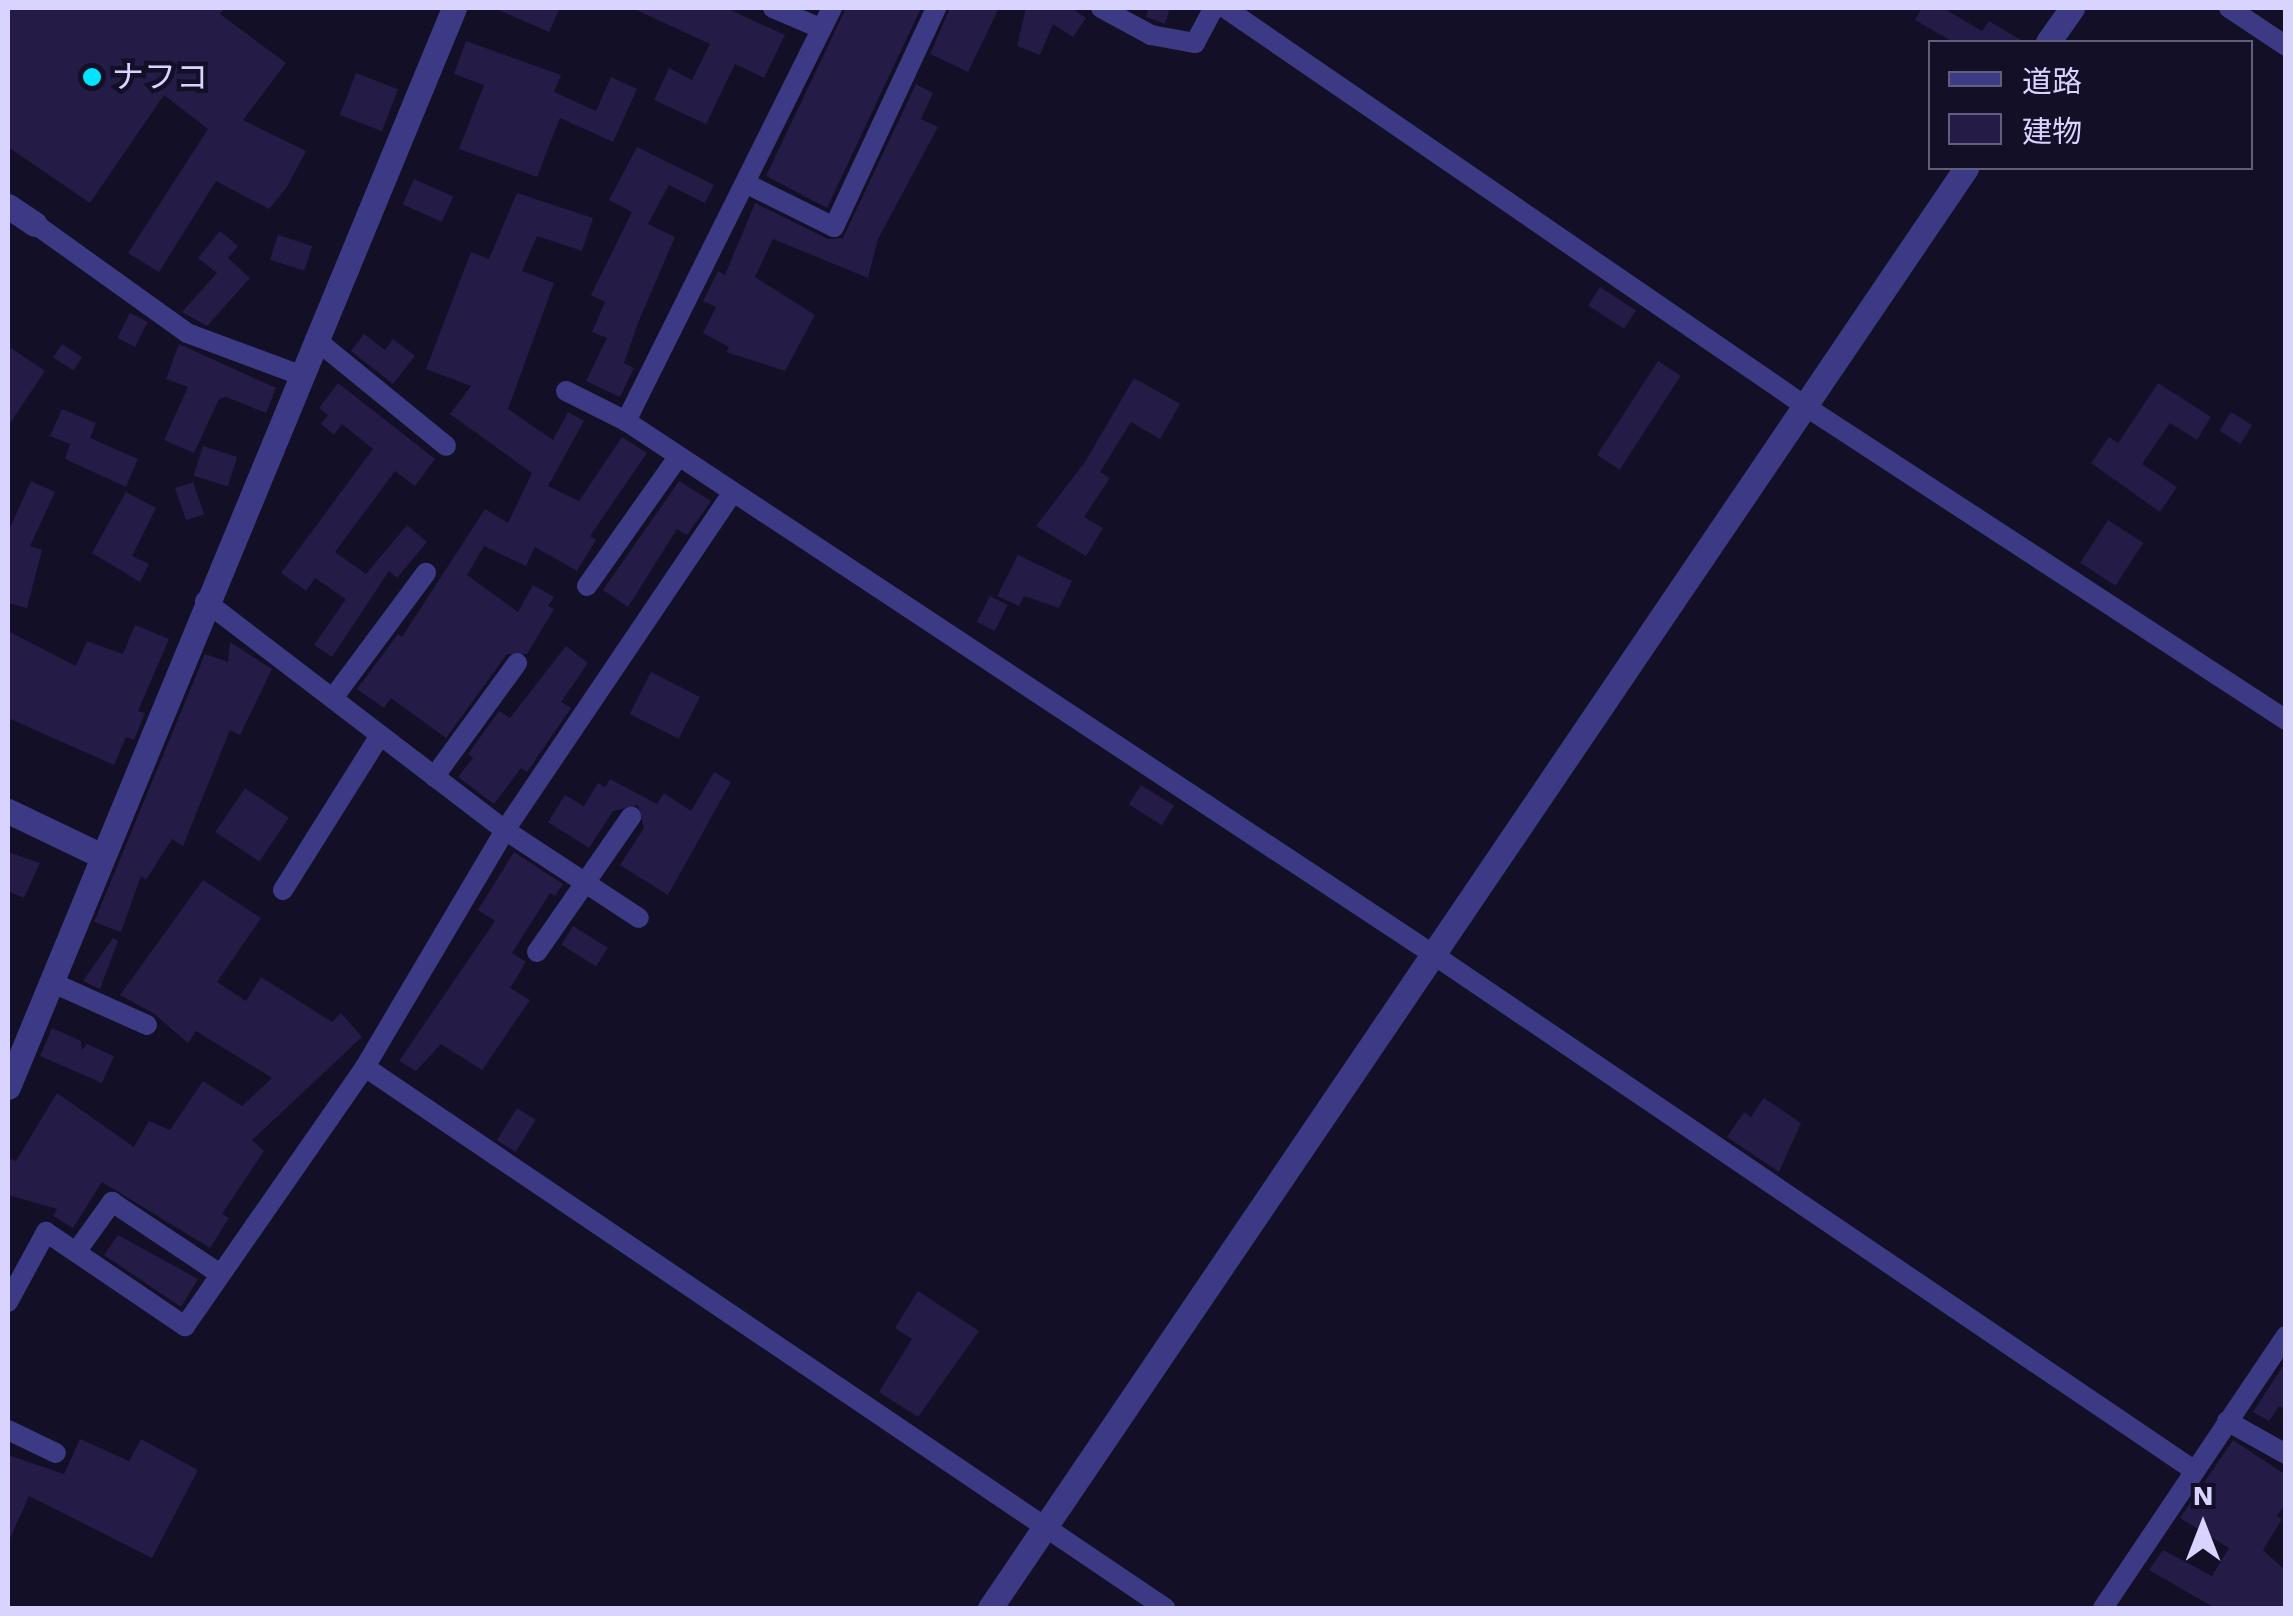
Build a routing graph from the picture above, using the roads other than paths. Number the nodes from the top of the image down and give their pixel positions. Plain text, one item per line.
1 (454, 8) edge
2 (773, 8) edge
3 (832, 8) edge
4 (936, 8) edge
5 (1101, 8) edge
6 (1214, 8) edge
7 (1225, 8) edge
8 (2072, 8) edge
9 (2228, 8) edge
10 (820, 28) junction
11 (2049, 40) edge
12 (2286, 46) edge
13 (1965, 170) edge
14 (747, 184) junction
15 (8, 206) edge
16 (35, 224) joint
17 (314, 339) junction
18 (300, 374) junction
19 (566, 391) dead end
20 (1808, 408) junction
21 (626, 421) junction
22 (446, 446) dead end
23 (678, 457) junction
24 (732, 494) junction
25 (426, 573) dead end
26 (587, 586) dead end
27 (205, 600) junction
28 (517, 663) dead end
29 (333, 698) junction
30 (2286, 720) edge
31 (379, 737) junction
32 (434, 778) junction
33 (8, 811) edge
34 (631, 818) dead end
35 (505, 830) junction
36 (100, 855) junction
37 (584, 878) junction
38 (282, 890) dead end
39 (639, 918) dead end
40 (537, 952) dead end
41 (1434, 955) junction
42 (51, 982) junction
43 (147, 1025) dead end
44 (365, 1068) junction
45 (8, 1087) edge
46 (76, 1252) junction
47 (220, 1274) junction
48 (8, 1302) edge
49 (2286, 1336) edge
50 (2227, 1421) junction
51 (8, 1430) edge
52 (56, 1453) dead end
53 (2286, 1454) edge
54 (2195, 1471) junction
55 (1045, 1528) junction
56 (990, 1608) edge
57 (1165, 1608) edge
58 (2102, 1608) edge

1 - 17 street
2 - 10 street
3 - 10 street
4 - 14 street
5 - 6 street
7 - 20 street
8 - 11 street
9 - 12 street
10 - 14 street
13 - 20 street
14 - 21 street
15 - 16 street
16 - 18 street
17 - 18 street
17 - 22 street
18 - 27 street
19 - 21 street
20 - 30 street
20 - 41 street
21 - 23 street
23 - 24 street
23 - 26 street
24 - 35 street
24 - 41 street
25 - 29 street
27 - 29 street
27 - 36 street
28 - 32 street
29 - 31 street
31 - 32 street
31 - 38 street
32 - 35 street
33 - 36 street
34 - 37 street
35 - 37 street
35 - 44 street
36 - 42 street
37 - 39 street
37 - 40 street
41 - 54 street
41 - 55 street
42 - 43 street
42 - 45 street
44 - 47 street
44 - 55 street
46 - 47 street
46 - 47 street
46 - 48 street
49 - 50 street
50 - 53 street
50 - 54 street
51 - 52 street
54 - 58 street
55 - 56 street
55 - 57 street

